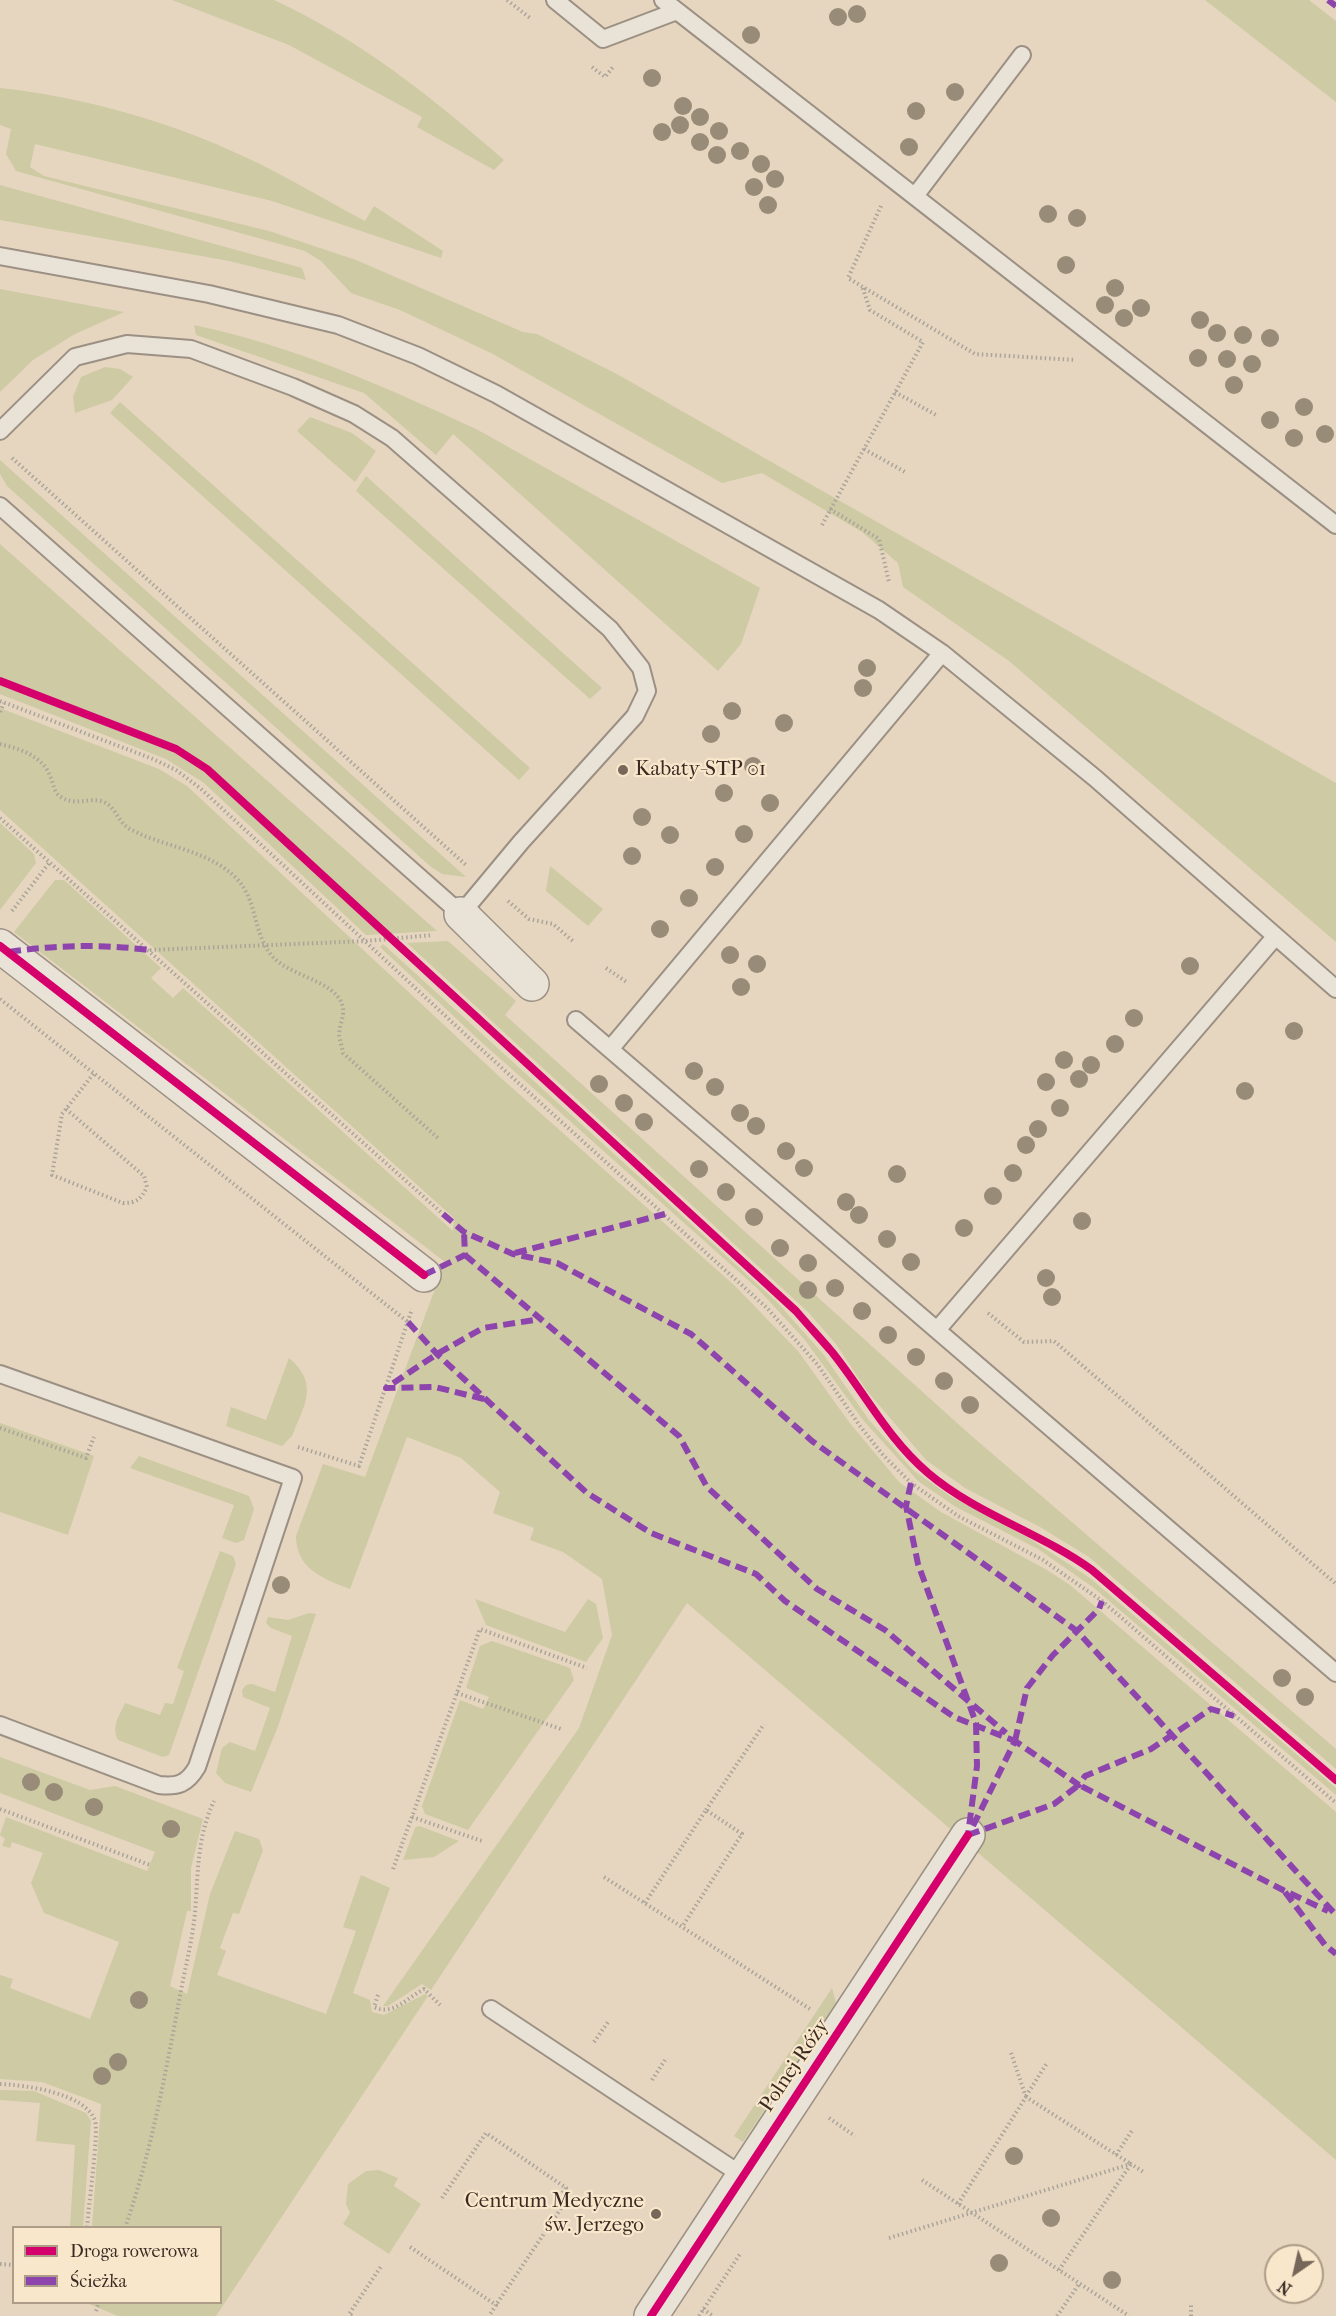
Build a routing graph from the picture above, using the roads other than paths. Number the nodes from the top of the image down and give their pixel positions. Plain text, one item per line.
1 (555, 0) edge
2 (663, 0) edge
3 (677, 11) junction
4 (1022, 55) dead end
5 (915, 196) junction
6 (0, 256) edge
7 (0, 431) edge
8 (0, 506) edge
9 (1334, 518) edge
10 (942, 653) junction
11 (461, 914) junction
12 (1275, 937) junction
13 (0, 946) edge
14 (532, 984) dead end
15 (1336, 989) edge
16 (576, 1020) dead end
17 (611, 1048) junction
18 (424, 1275) dead end
19 (937, 1330) junction
20 (0, 1374) edge
21 (1336, 1673) edge
22 (0, 1725) edge
23 (968, 1835) dead end
24 (491, 2009) dead end
25 (743, 2176) junction
26 (651, 2316) edge

1 - 3 lane
2 - 3 lane
3 - 5 lane
4 - 5 lane
5 - 9 lane
6 - 10 lane
7 - 11 lane
8 - 11 lane
10 - 12 lane
10 - 17 lane
11 - 14 street
12 - 15 lane
12 - 19 lane
13 - 18 street
16 - 17 lane
17 - 19 lane
19 - 21 lane
20 - 22 lane
23 - 25 street, Polnej Róży
24 - 25 lane
25 - 26 street, Polnej Róży

